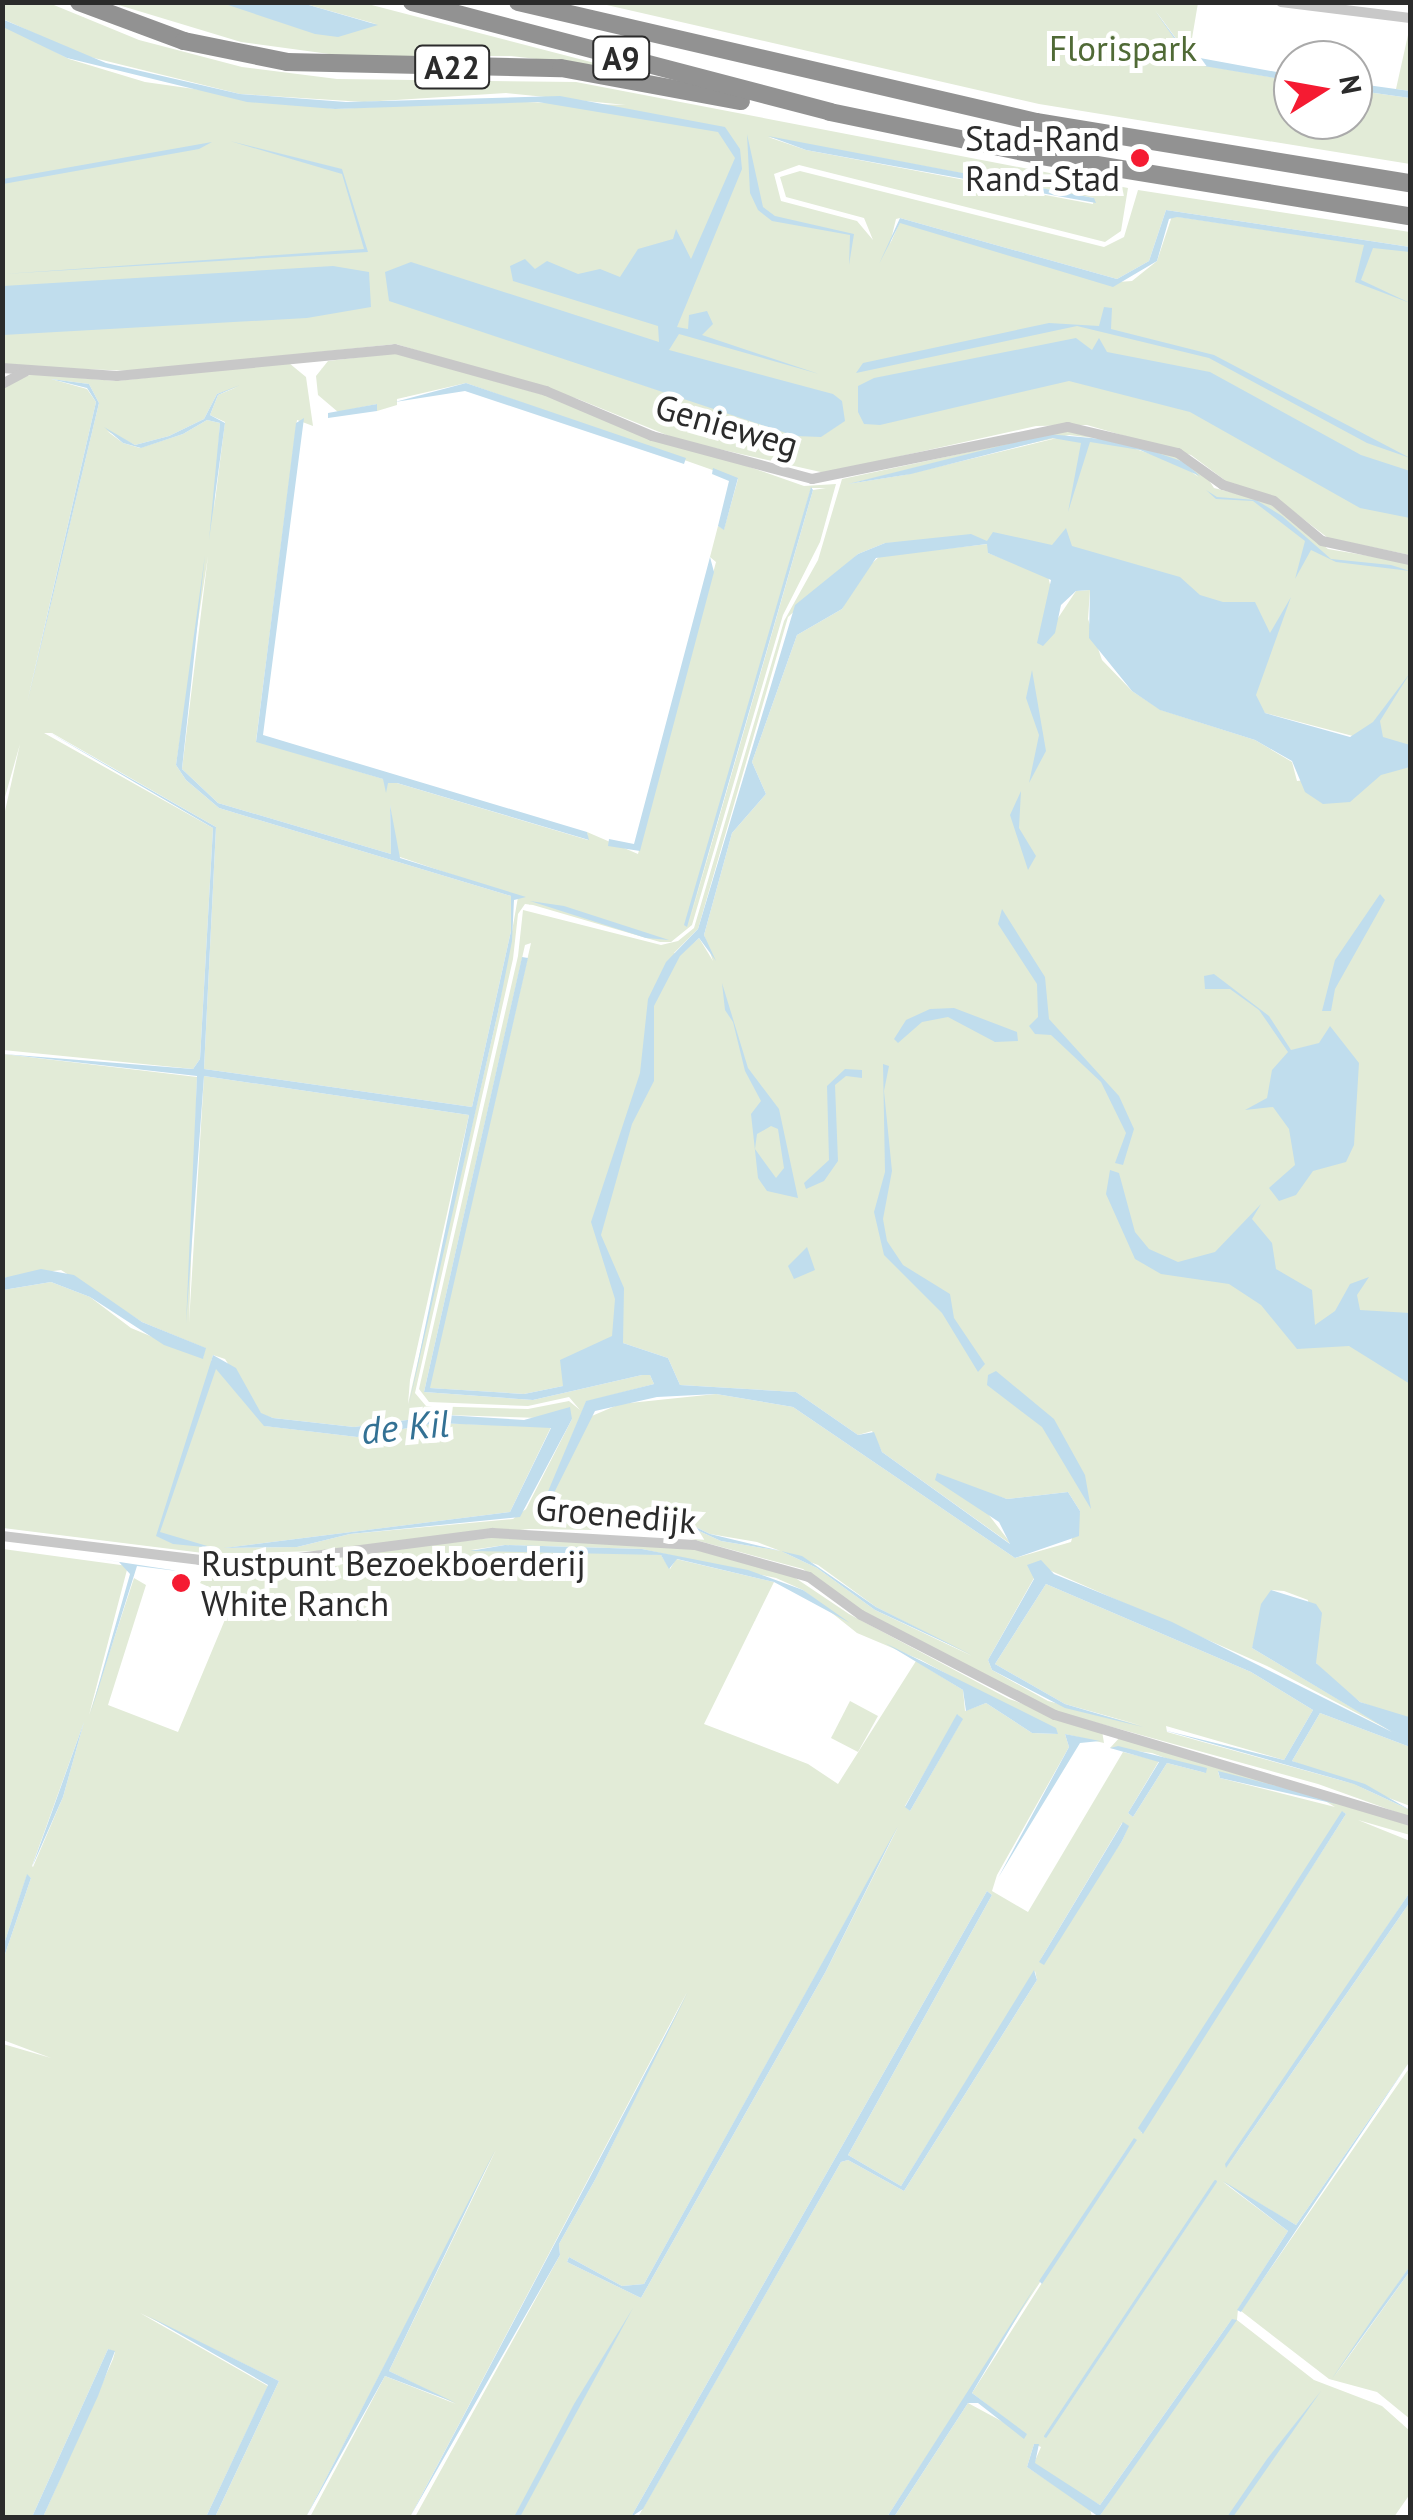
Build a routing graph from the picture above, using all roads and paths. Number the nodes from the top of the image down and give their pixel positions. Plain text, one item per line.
1 (80, 2) edge
2 (412, 2) edge
3 (518, 2) edge
4 (1281, 2) edge
5 (1410, 18) edge
6 (830, 112) junction
7 (1410, 183) edge
8 (1410, 216) edge
9 (2, 368) edge
10 (26, 371) junction
11 (2, 384) edge
12 (1410, 560) edge
13 (2, 1536) edge
14 (1410, 1820) edge

1 - 6 highway, A22
2 - 6 highway, A9
3 - 7 highway, A9
4 - 5 street
6 - 8 highway, A9
9 - 10 street, Genieweg
10 - 11 street
10 - 12 street, Genieweg
13 - 14 street, Groenedijk

